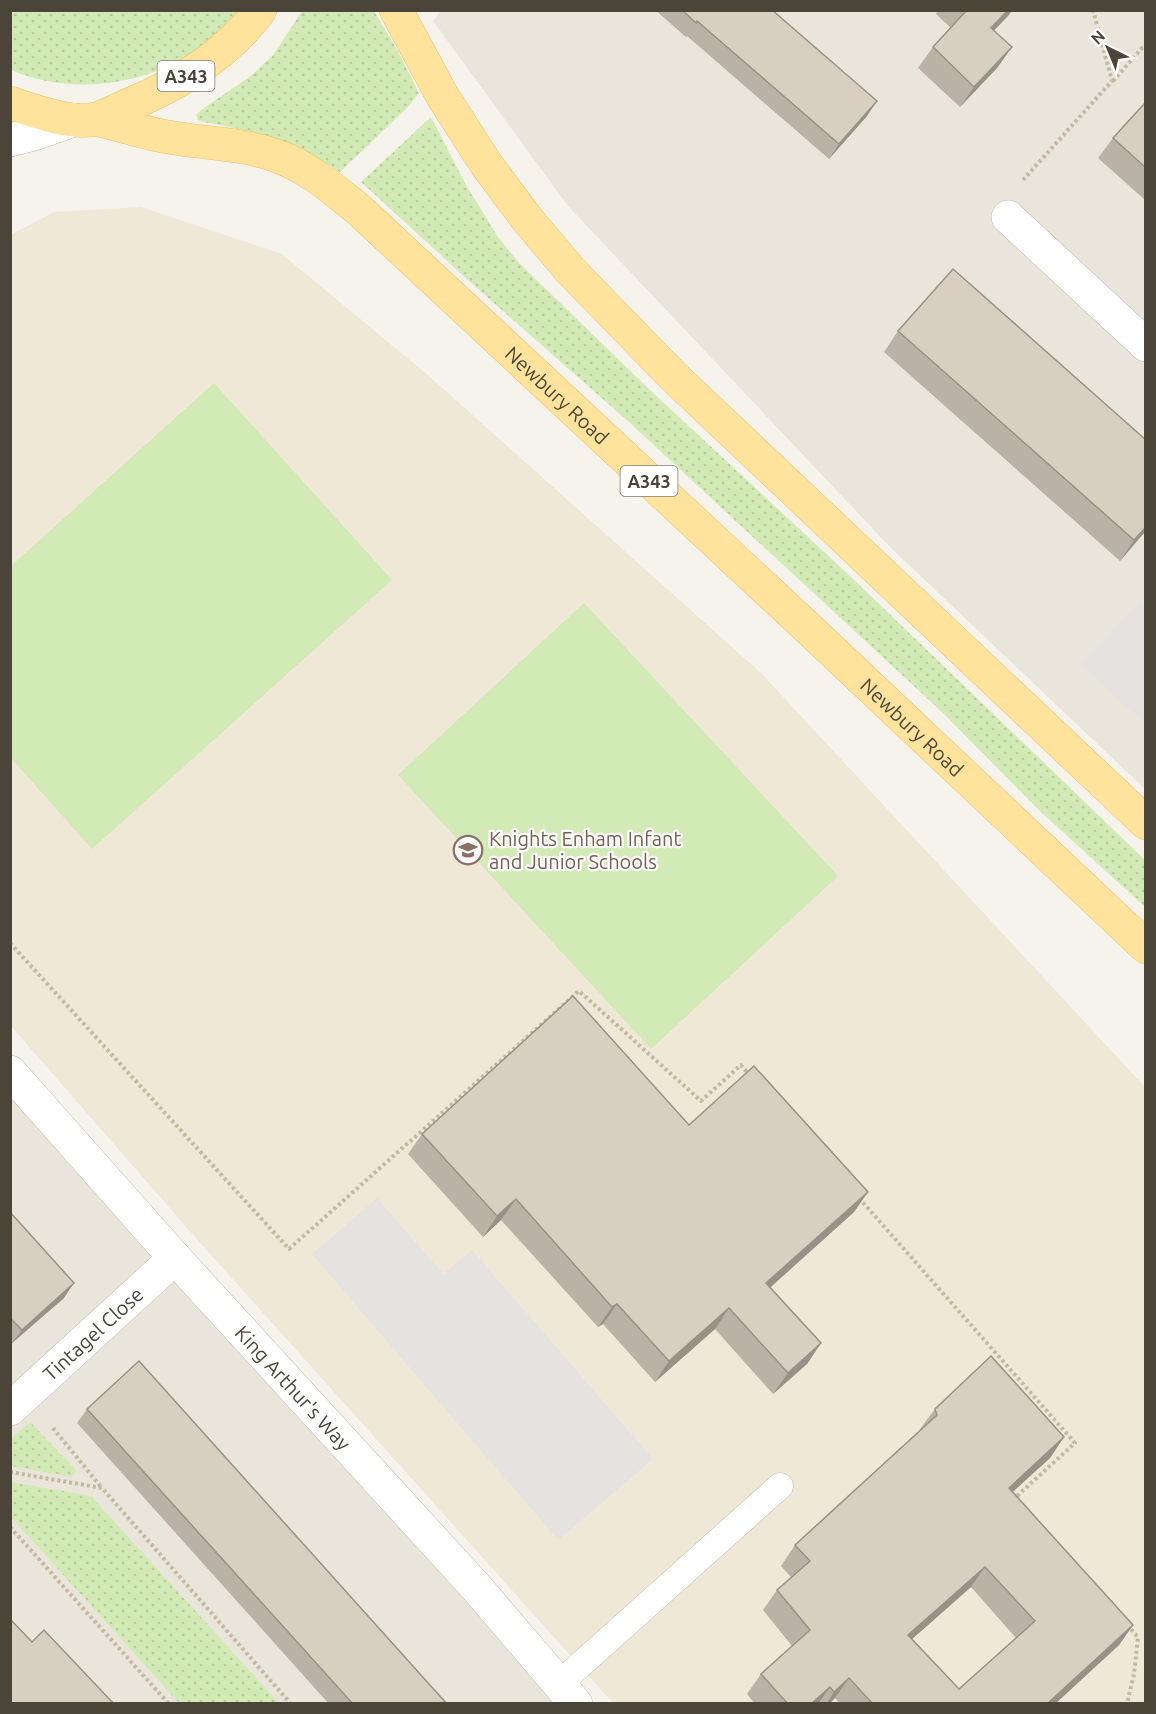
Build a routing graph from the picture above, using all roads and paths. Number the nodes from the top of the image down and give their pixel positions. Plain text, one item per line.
1 (260, 10) edge
2 (396, 10) edge
3 (1093, 10) edge
4 (1146, 47) edge
5 (1112, 81) junction
6 (10, 103) edge
7 (85, 119) junction
8 (10, 140) edge
9 (1008, 217) joint
10 (1146, 345) edge
11 (1146, 823) edge
12 (10, 943) edge
13 (1146, 947) edge
14 (10, 1072) edge
15 (756, 1082) edge
16 (855, 1193) edge
17 (175, 1258) junction
18 (18, 1402) edge
19 (10, 1472) edge
20 (780, 1486) dead end
21 (102, 1488) junction
22 (1024, 1506) edge
23 (10, 1527) edge
24 (1123, 1620) edge
25 (568, 1693) edge
26 (169, 1704) edge
27 (291, 1704) edge
28 (1127, 1704) edge

1 - 7 main road, A343
2 - 11 main road
3 - 5 path
4 - 5 path
5 - 9 path
6 - 7 main road, A343
7 - 8 street
7 - 13 main road, Newbury Road / A343
9 - 10 street
12 - 15 path
14 - 17 street, King Arthur's Way
16 - 22 path
17 - 18 street, Tintagel Close
17 - 25 street, King Arthur's Way
18 - 21 path
19 - 21 path
20 - 25 lane
21 - 27 path
23 - 26 path
24 - 28 path

